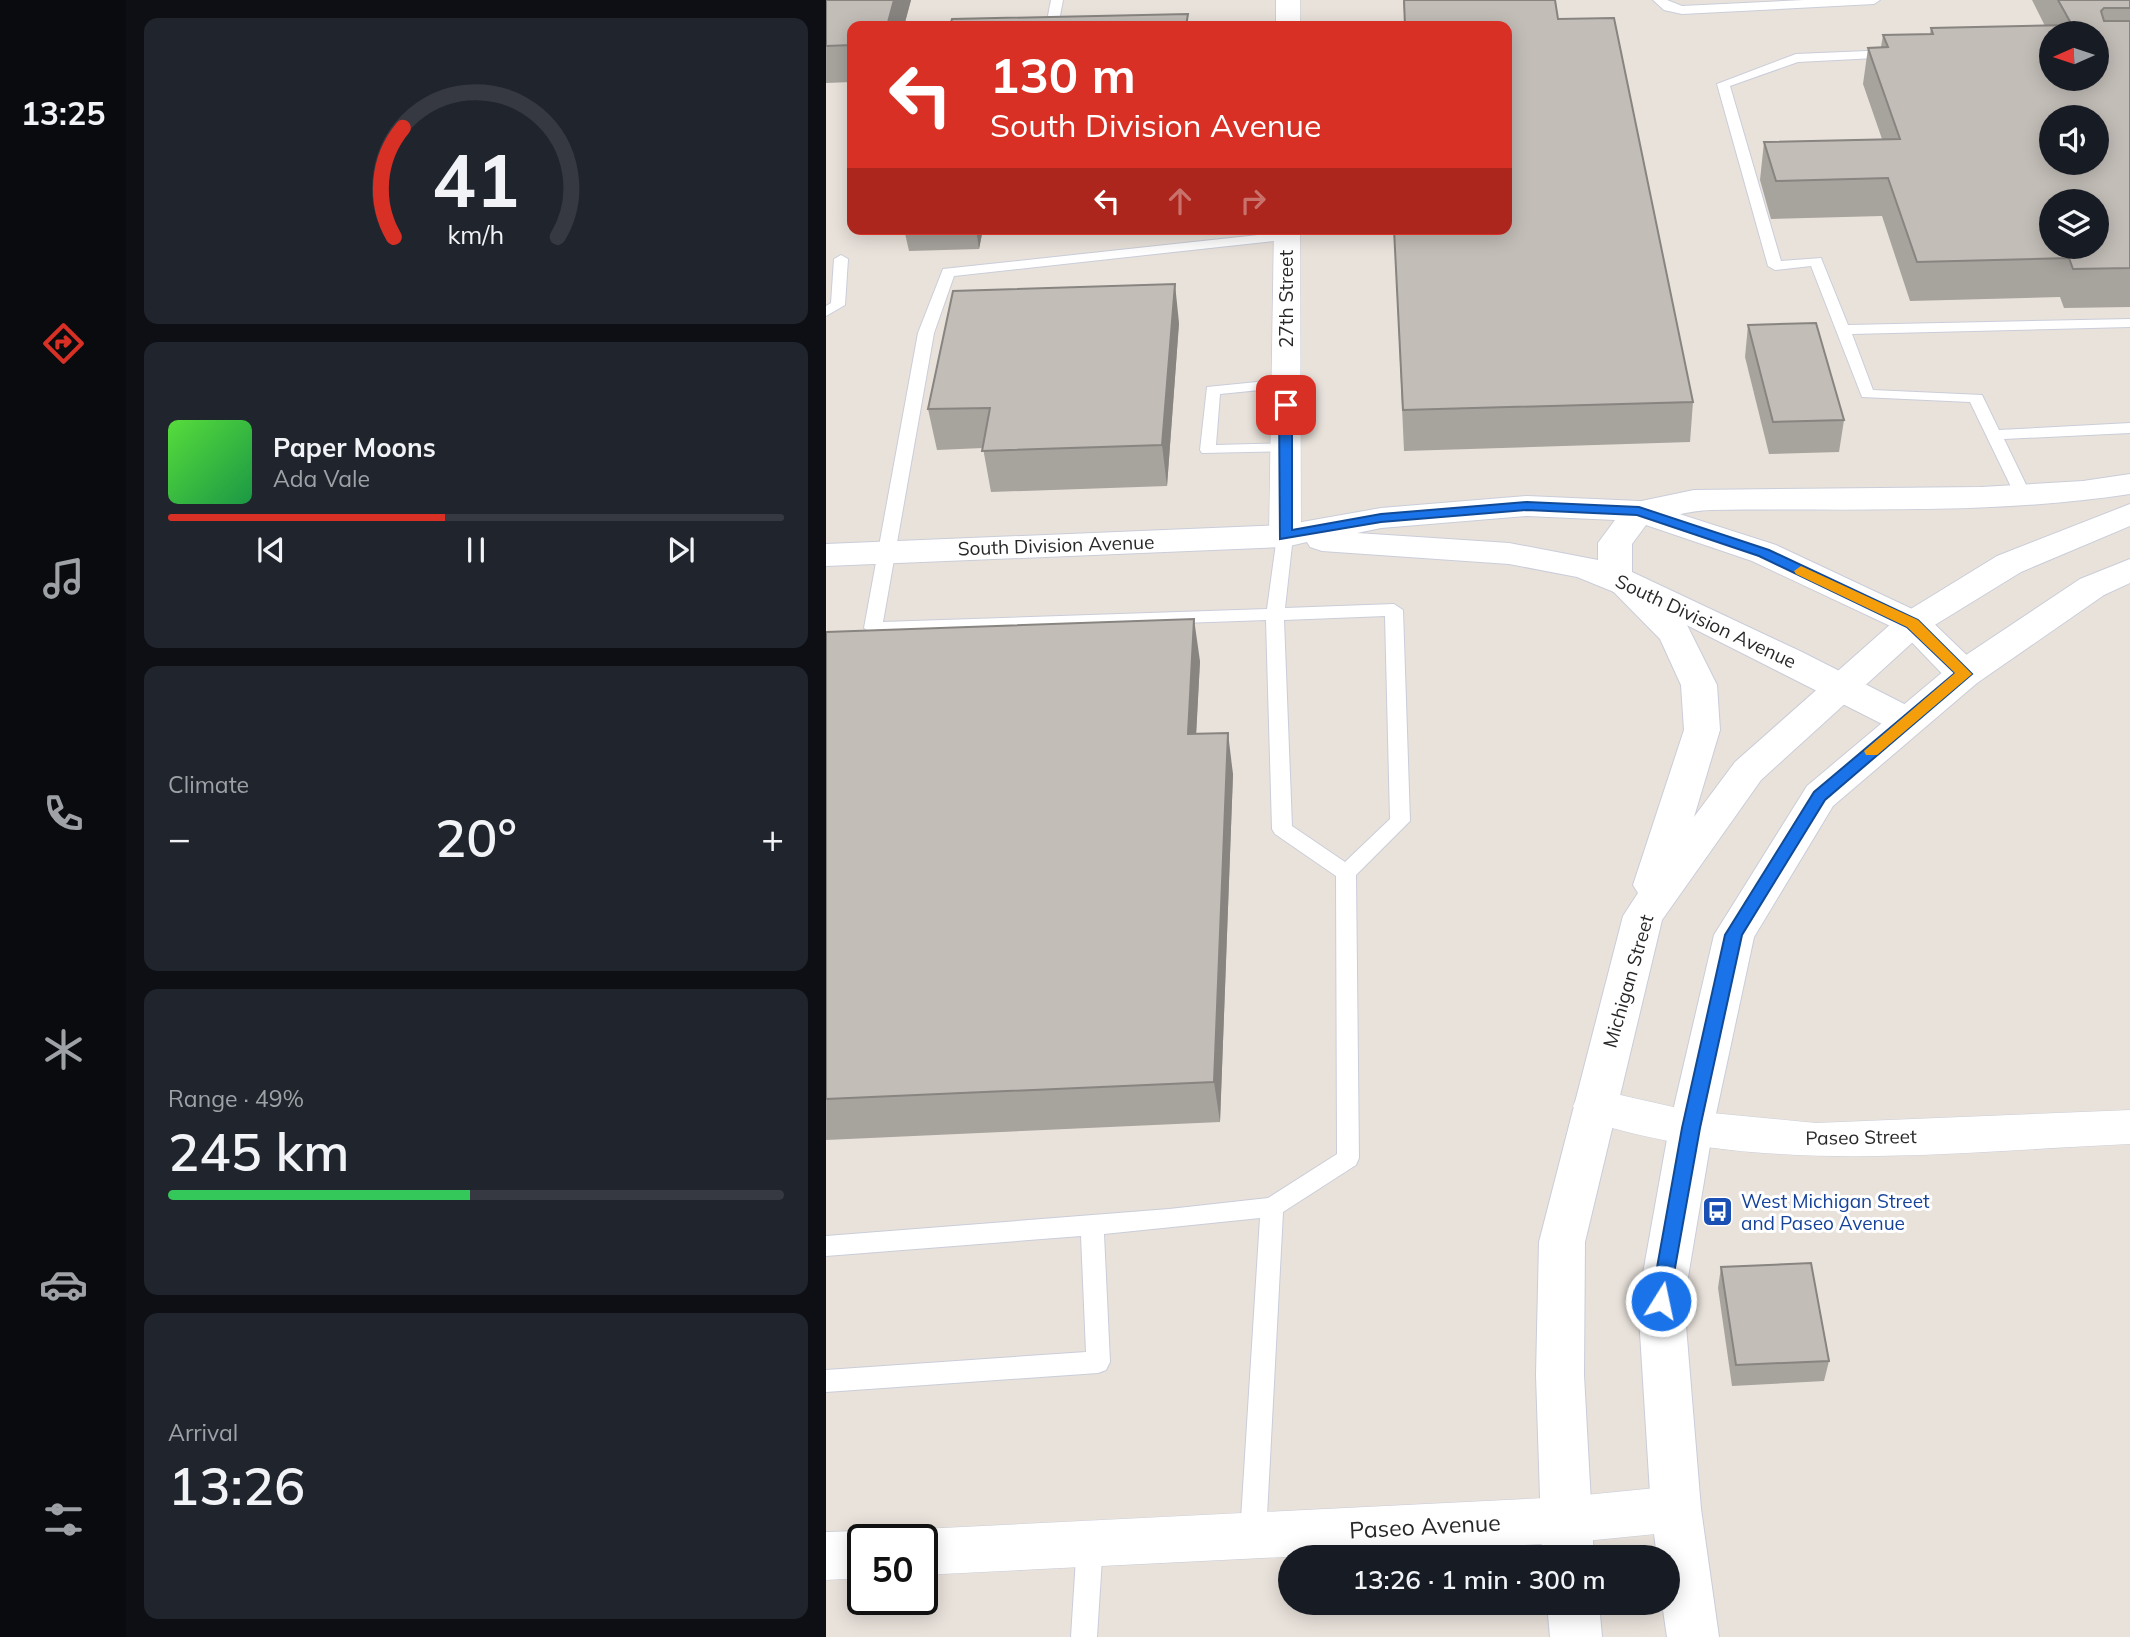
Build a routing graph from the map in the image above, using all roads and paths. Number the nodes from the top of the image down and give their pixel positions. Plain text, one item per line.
1 (1057, 0) edge
2 (1288, 0) edge
3 (1659, 0) edge
4 (1874, 0) edge
5 (1053, 21) edge
6 (1288, 21) edge
7 (1901, 54) edge
8 (1262, 235) edge
9 (1287, 235) edge
10 (841, 259) dead end
11 (826, 312) edge
12 (2130, 323) edge
13 (1843, 330) junction
14 (1286, 384) junction
15 (2130, 428) edge
16 (1994, 435) junction
17 (1286, 448) junction
18 (2130, 484) edge
19 (2023, 495) junction
20 (1639, 511) junction
21 (2130, 514) edge
22 (1285, 536) junction
23 (887, 552) junction
24 (826, 555) edge
25 (2130, 570) edge
26 (1615, 576) junction
27 (1275, 615) junction
28 (1913, 623) junction
29 (1964, 674) junction
30 (1842, 685) junction
31 (1907, 721) junction
32 (1346, 873) junction
33 (1643, 916) junction
34 (1594, 1106) junction
35 (2130, 1127) edge
36 (1691, 1128) junction
37 (1272, 1207) junction
38 (1092, 1225) junction
39 (826, 1246) edge
40 (826, 1381) edge
41 (1676, 1509) junction
42 (1253, 1535) junction
43 (1567, 1539) edge
44 (1090, 1542) junction
45 (938, 1551) edge
46 (847, 1555) edge
47 (826, 1556) edge
48 (1574, 1615) edge
49 (1084, 1637) edge
50 (1576, 1637) edge
51 (1693, 1637) edge

1 - 5 lane
2 - 6 street
3 - 4 lane
7 - 13 lane
8 - 23 lane
9 - 14 street, 27th Street
10 - 11 lane
12 - 13 lane
13 - 16 lane
14 - 17 street, 27th Street
14 - 17 lane
15 - 16 lane
16 - 19 lane
17 - 22 street, 27th Street
18 - 19 main road
19 - 20 main road
20 - 22 main road, South Division Avenue
20 - 26 main road
20 - 28 main road, South Division Avenue
21 - 28 main road, Michigan Street
22 - 23 main road, South Division Avenue
22 - 26 main road, South Division Avenue
22 - 27 lane
23 - 24 main road, South Division Avenue
23 - 27 lane
25 - 29 main road
26 - 30 main road, South Division Avenue
26 - 33 main road
27 - 32 lane
27 - 32 lane
28 - 29 main road, South Division Avenue
28 - 30 main road, Michigan Street
29 - 31 main road
30 - 31 main road, South Division Avenue
30 - 33 main road, Michigan Street
31 - 36 main road
32 - 37 lane
33 - 34 main road, Michigan Street
34 - 36 street, Paseo Street
34 - 43 main road, Michigan Street
35 - 36 street, Paseo Street
36 - 41 main road
37 - 38 lane
37 - 42 lane
38 - 39 lane
38 - 40 lane
41 - 43 street, Paseo Avenue
41 - 51 main road
42 - 43 street, Paseo Avenue
42 - 44 street, Paseo Avenue
44 - 45 street, Paseo Avenue
44 - 49 lane
46 - 47 street
48 - 50 main road

